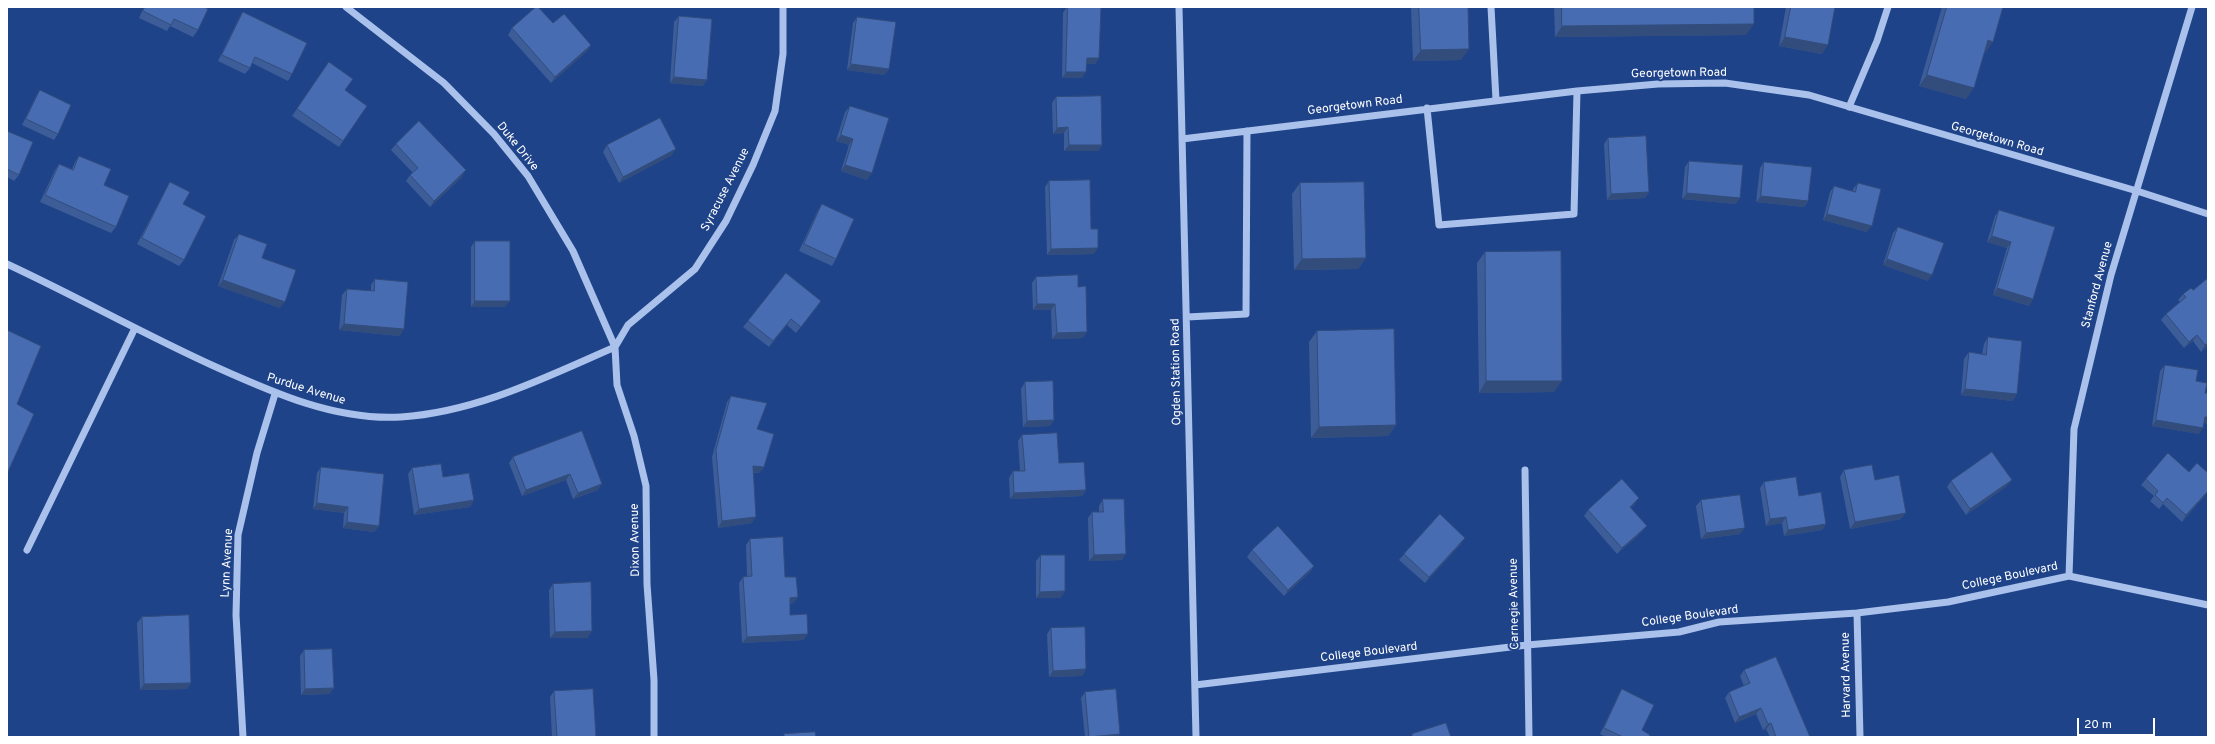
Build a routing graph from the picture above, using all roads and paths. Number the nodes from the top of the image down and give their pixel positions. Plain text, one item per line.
1 (346, 7) edge
2 (783, 7) edge
3 (1178, 7) edge
4 (1491, 7) edge
5 (1888, 7) edge
6 (2192, 7) edge
7 (1577, 91) junction
8 (1496, 100) junction
9 (1849, 107) junction
10 (1427, 108) junction
11 (1247, 131) junction
12 (1182, 138) junction
13 (2137, 191) junction
14 (2208, 214) edge
15 (7, 264) edge
16 (1187, 317) junction
17 (134, 328) junction
18 (615, 347) junction
19 (275, 394) junction
20 (1525, 470) dead end
21 (27, 550) dead end
22 (2069, 576) junction
23 (2208, 605) edge
24 (1857, 613) junction
25 (1527, 645) junction
26 (1195, 685) junction
27 (243, 737) edge
28 (654, 737) edge
29 (1196, 737) edge
30 (1529, 737) edge
31 (1860, 737) edge

1 - 18 street, Duke Drive
2 - 18 street, Syracuse Avenue
3 - 12 street, Ogden Station Road
4 - 8 street
5 - 9 street
6 - 13 street, Stanford Avenue
7 - 8 street, Georgetown Road
7 - 9 street, Georgetown Road
7 - 10 street
8 - 10 street, Georgetown Road
9 - 13 street, Georgetown Road
10 - 11 street, Georgetown Road
11 - 12 street, Georgetown Road
11 - 16 street
12 - 16 street, Ogden Station Road
13 - 14 street, Georgetown Road
13 - 22 street, Stanford Avenue
15 - 17 street, Purdue Avenue
16 - 26 street, Ogden Station Road
17 - 19 street, Purdue Avenue
17 - 21 street
18 - 19 street, Purdue Avenue
18 - 28 street, Dixon Avenue
19 - 27 street, Lynn Avenue
20 - 25 street, Carnegie Avenue
22 - 23 street, College Boulevard
22 - 24 street, College Boulevard
24 - 25 street, College Boulevard
24 - 31 street, Harvard Avenue
25 - 26 street, College Boulevard
25 - 30 street, Carnegie Avenue
26 - 29 street, Ogden Station Road

